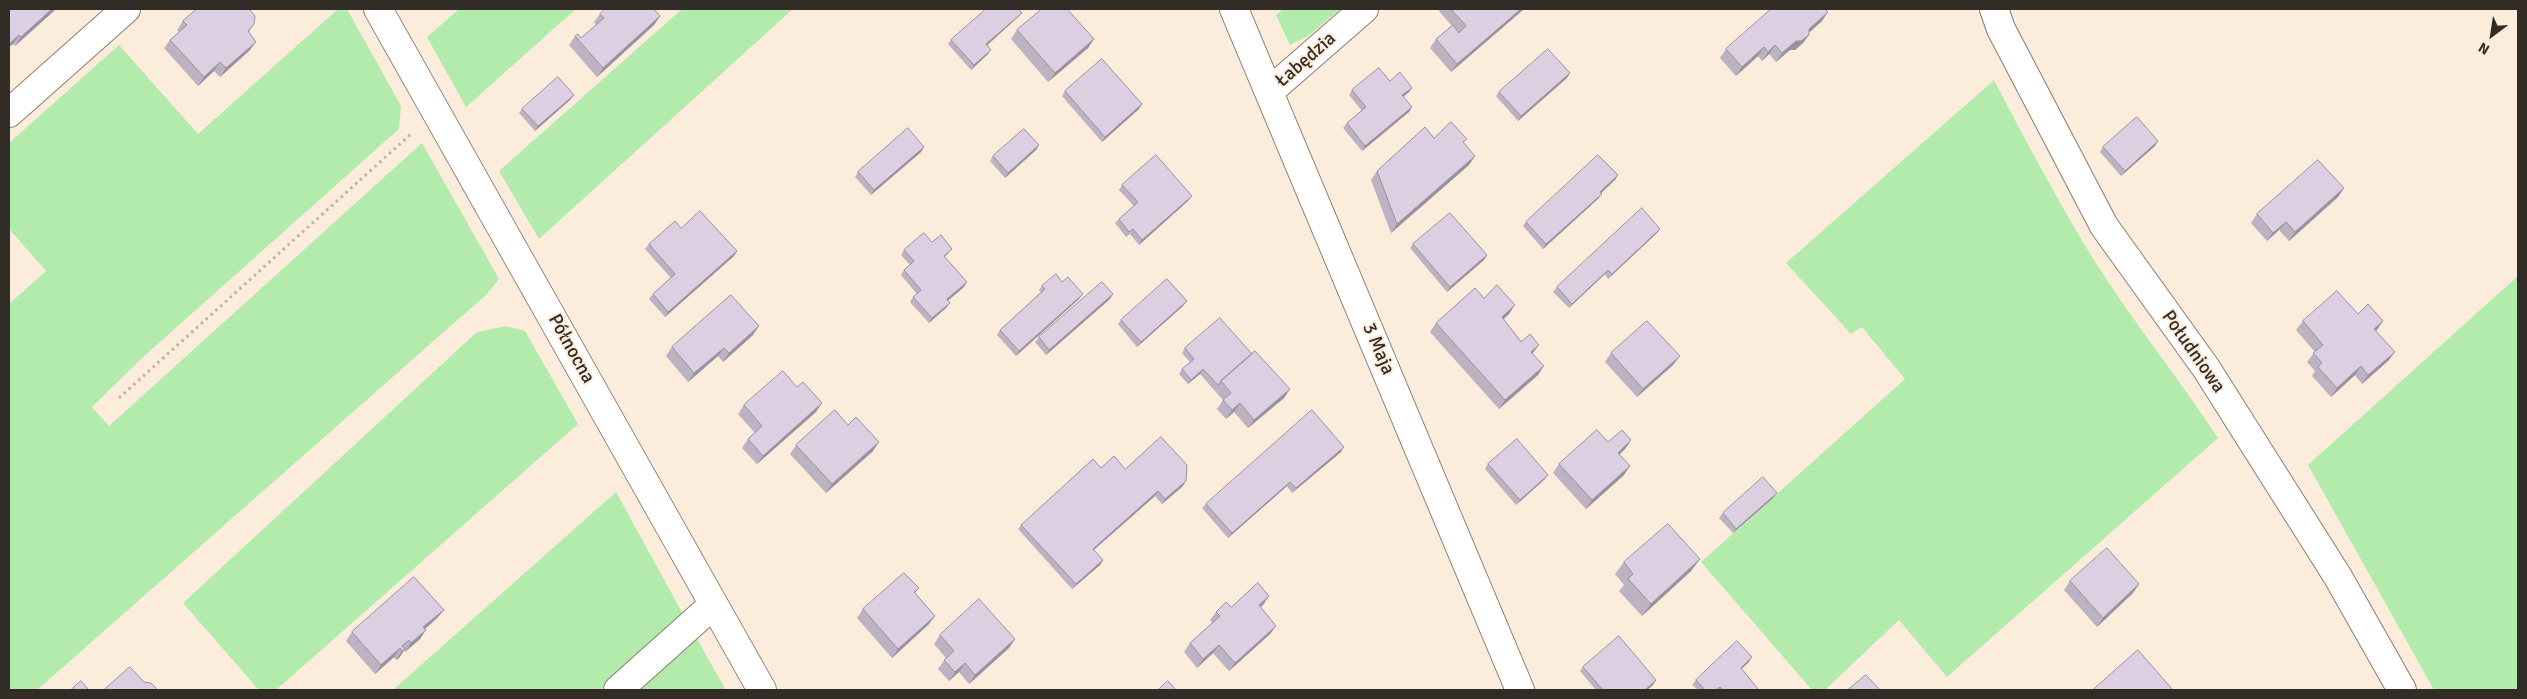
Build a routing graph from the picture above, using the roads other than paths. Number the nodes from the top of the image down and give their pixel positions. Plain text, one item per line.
1 (126, 9) edge
2 (378, 9) edge
3 (1234, 9) edge
4 (1364, 9) edge
5 (1994, 9) edge
6 (1270, 91) junction
7 (9, 113) edge
8 (713, 605) junction
9 (618, 690) edge
10 (762, 690) edge
11 (1520, 690) edge
12 (2402, 690) edge

1 - 7 street
2 - 8 street, Północna
3 - 6 street, 3 Maja
4 - 6 street, Łabędzia
5 - 12 street, Południowa
6 - 11 street, 3 Maja
8 - 9 street
8 - 10 street, Północna

